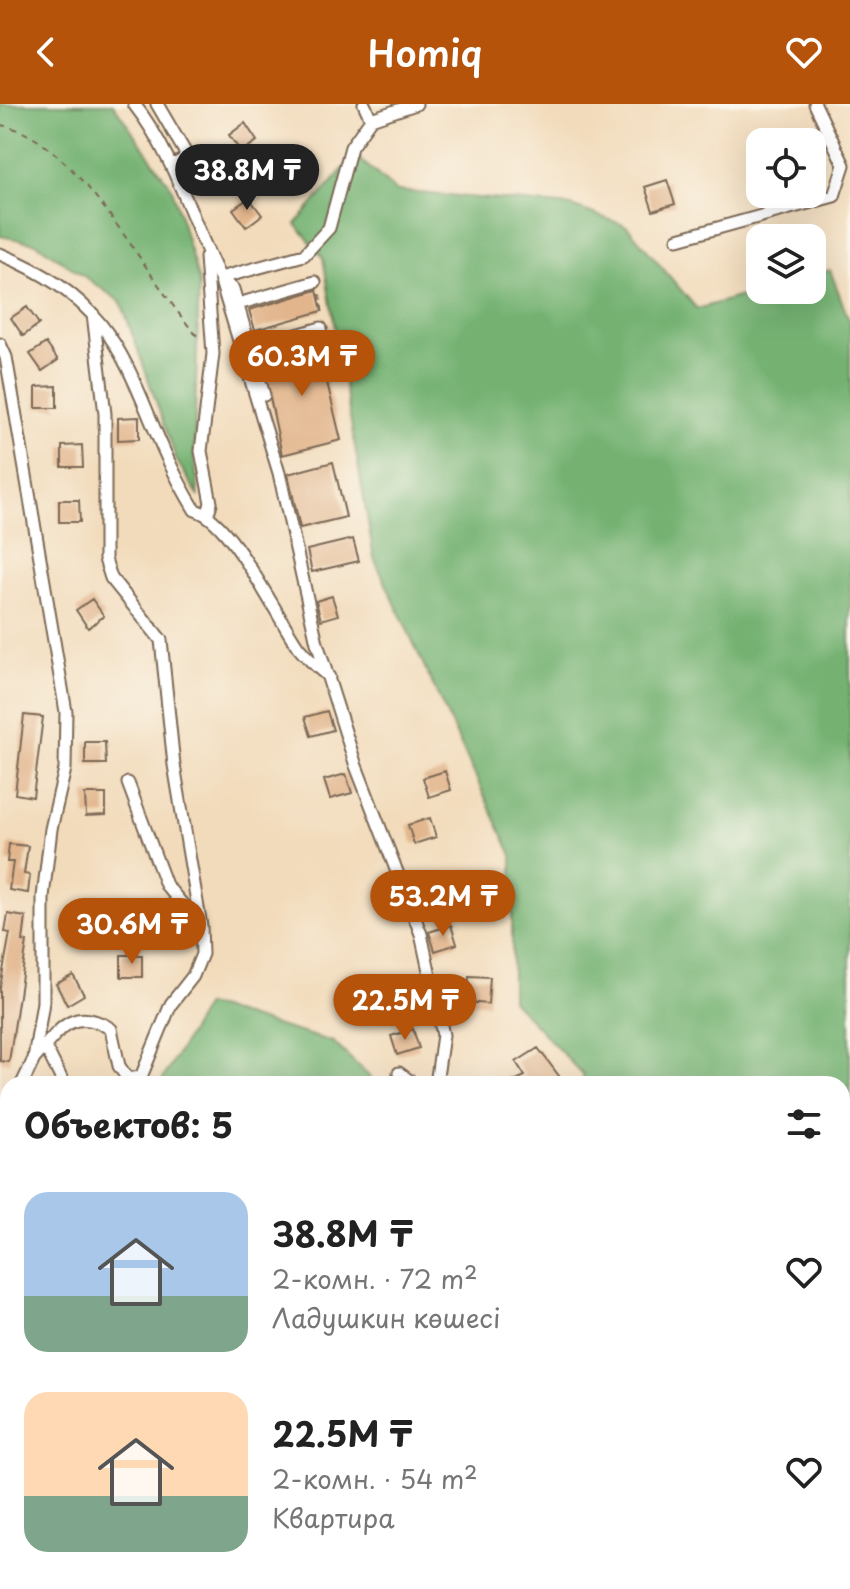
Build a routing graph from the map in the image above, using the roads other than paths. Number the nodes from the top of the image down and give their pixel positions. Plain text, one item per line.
1 (134, 104) edge
2 (364, 104) edge
3 (416, 104) edge
4 (815, 104) edge
5 (160, 105) edge
6 (371, 119) junction
7 (172, 166) junction
8 (847, 167) edge
9 (678, 239) dead end
10 (205, 248) junction
11 (0, 254) edge
12 (220, 278) junction
13 (315, 282) road end
14 (238, 304) junction
15 (93, 314) junction
16 (321, 328) road end
17 (0, 344) edge
18 (251, 348) junction
19 (208, 513) junction
20 (309, 577) dead end
21 (330, 677) junction
22 (128, 783) dead end
23 (201, 926) junction
24 (45, 1046) junction
25 (34, 1059) junction
26 (399, 1073) dead end
27 (26, 1076) edge
28 (60, 1076) edge
29 (126, 1076) edge
30 (141, 1076) edge
31 (403, 1076) edge
32 (437, 1076) edge

1 - 7 street
2 - 6 street
3 - 6 street
4 - 8 street
5 - 7 street
6 - 12 street
7 - 10 street
8 - 9 street
10 - 12 street
10 - 19 street
11 - 15 street
12 - 14 street
12 - 21 street
13 - 14 street
14 - 18 street
15 - 19 street
15 - 23 street
16 - 18 street
17 - 25 street
18 - 20 street
19 - 21 street
21 - 32 street
22 - 23 street
23 - 30 street
24 - 25 street
24 - 28 street
24 - 29 street
25 - 27 street
26 - 31 street

